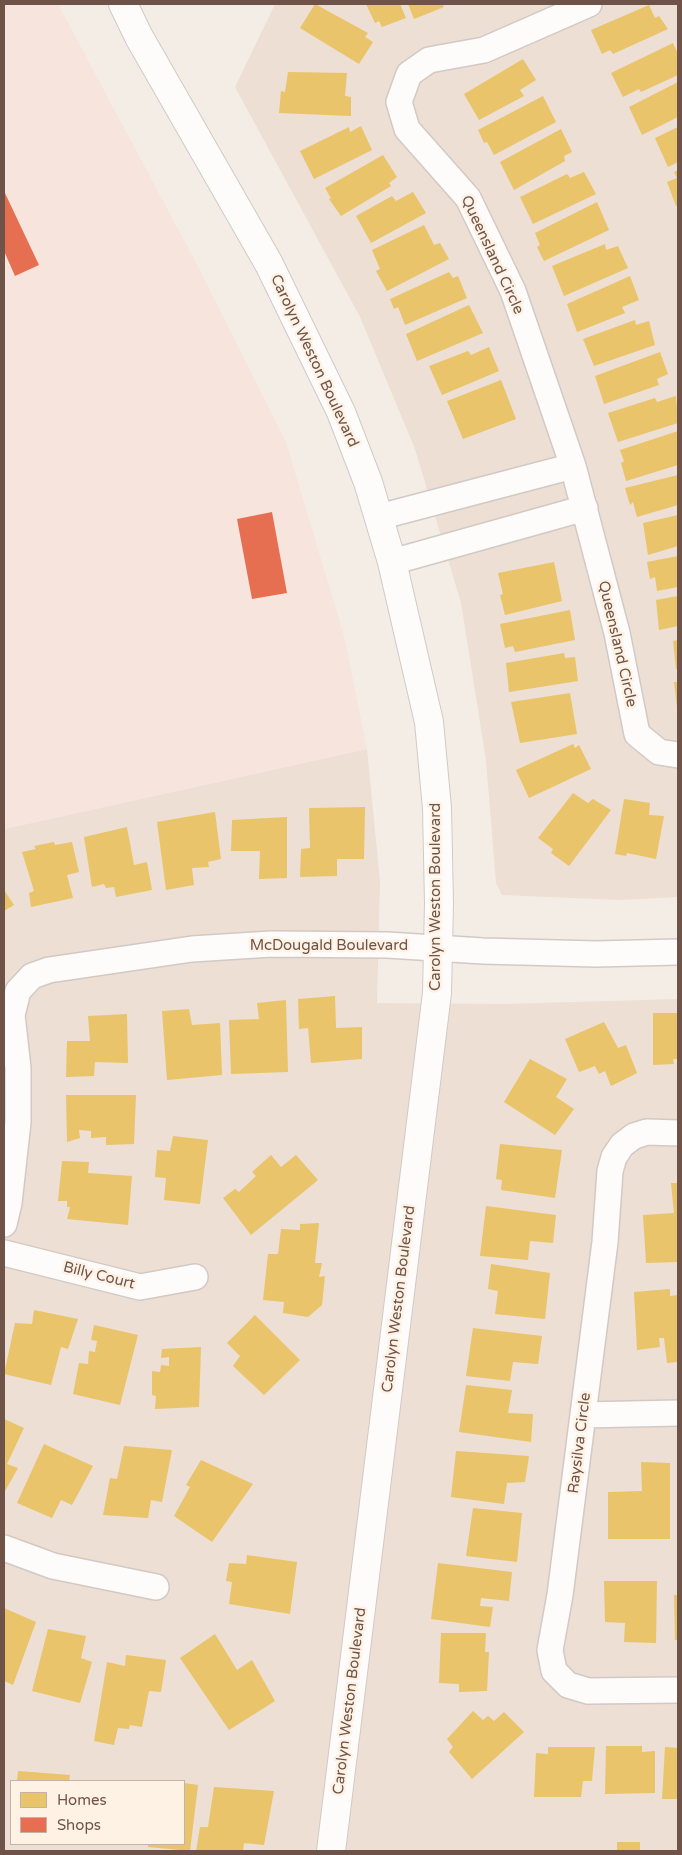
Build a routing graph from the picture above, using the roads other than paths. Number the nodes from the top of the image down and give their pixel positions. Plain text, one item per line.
1 (123, 4) edge
2 (589, 4) edge
3 (573, 466) junction
4 (585, 508) junction
5 (380, 516) junction
6 (392, 562) junction
7 (678, 755) edge
8 (438, 949) junction
9 (678, 952) edge
10 (678, 1133) edge
11 (4, 1224) edge
12 (4, 1252) edge
13 (195, 1277) dead end
14 (678, 1413) edge
15 (583, 1415) junction
16 (4, 1548) edge
17 (156, 1587) dead end
18 (678, 1690) edge
19 (331, 1851) edge

1 - 5 street, Carolyn Weston Boulevard
2 - 3 street, Queensland Circle
3 - 4 street, Queensland Circle
3 - 5 street
4 - 6 street
4 - 7 street, Queensland Circle
5 - 6 street, Carolyn Weston Boulevard
6 - 8 street, Carolyn Weston Boulevard
8 - 9 street, McDougald Boulevard
8 - 11 street, McDougald Boulevard
8 - 19 street, Carolyn Weston Boulevard
10 - 15 street, Raysilva Circle
12 - 13 street, Billy Court
14 - 15 street
15 - 18 street, Raysilva Circle
16 - 17 street

